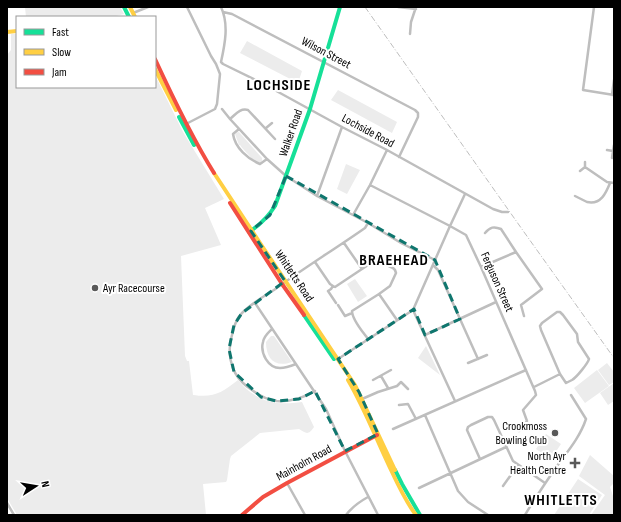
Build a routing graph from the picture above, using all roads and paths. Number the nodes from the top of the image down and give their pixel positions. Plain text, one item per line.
1 (130, 7) edge
2 (148, 7) edge
3 (187, 7) edge
4 (221, 7) edge
5 (340, 7) edge
6 (398, 7) edge
7 (594, 7) edge
8 (416, 8) edge
9 (223, 12) junction
10 (134, 15) edge
11 (410, 34) dead end
12 (156, 62) edge
13 (324, 62) junction
14 (156, 71) edge
15 (614, 80) edge
16 (613, 95) edge
17 (222, 109) dead end
18 (310, 109) junction
19 (230, 119) junction
20 (272, 123) dead end
21 (186, 124) junction
22 (342, 127) junction
23 (266, 128) junction
24 (239, 129) junction
25 (274, 139) dead end
26 (614, 145) edge
27 (387, 150) junction
28 (606, 150) dead end
29 (613, 151) junction
30 (399, 157) junction
31 (612, 158) dead end
32 (267, 159) junction
33 (585, 162) dead end
34 (585, 167) junction
35 (580, 171) dead end
36 (286, 176) junction
37 (610, 183) junction
38 (614, 183) edge
39 (370, 185) junction
40 (465, 194) junction
41 (317, 196) junction
42 (575, 196) dead end
43 (508, 212) dead end
44 (353, 215) junction
45 (368, 224) junction
46 (450, 226) junction
47 (250, 232) junction
48 (485, 233) dead end
49 (344, 243) junction
50 (516, 252) junction
51 (435, 260) junction
52 (316, 262) junction
53 (433, 265) junction
54 (481, 267) junction
55 (362, 269) junction
56 (284, 282) junction
57 (333, 286) junction
58 (379, 294) junction
59 (496, 302) junction
60 (255, 303) junction
61 (413, 310) junction
62 (352, 313) junction
63 (524, 316) dead end
64 (460, 319) junction
65 (397, 320) junction
66 (272, 329) junction
67 (425, 335) junction
68 (368, 339) junction
69 (487, 355) dead end
70 (338, 359) junction
71 (478, 359) junction
72 (468, 363) dead end
73 (296, 364) junction
74 (391, 370) dead end
75 (526, 370) junction
76 (560, 374) junction
77 (381, 376) junction
78 (374, 380) dead end
79 (533, 387) junction
80 (388, 388) junction
81 (408, 389) dead end
82 (315, 391) junction
83 (571, 395) dead end
84 (362, 399) junction
85 (455, 401) junction
86 (399, 406) dead end
87 (424, 415) junction
88 (416, 419) junction
89 (393, 429) dead end
90 (519, 431) dead end
91 (377, 435) junction
92 (506, 447) junction
93 (346, 451) junction
94 (480, 459) junction
95 (518, 465) junction
96 (451, 473) junction
97 (287, 483) junction
98 (545, 483) junction
99 (504, 486) dead end
100 (419, 488) dead end
101 (368, 497) junction
102 (7, 503) edge
103 (412, 507) junction
104 (14, 515) edge
105 (242, 515) edge
106 (305, 515) edge
107 (346, 515) edge
108 (378, 515) edge
109 (416, 515) edge
110 (420, 515) edge
111 (488, 515) edge
112 (525, 515) edge

1 - 10 main road
2 - 10 street
3 - 21 street
4 - 9 street
5 - 13 main road, Walker Road
6 - 8 street
7 - 16 street
8 - 11 street
9 - 13 street, Wilson Street
9 - 18 street, Lochside Road
12 - 21 main road, Whitletts Road
13 - 18 main road, Walker Road
13 - 30 street, Wilson Street
14 - 47 main road, Whitletts Road
15 - 16 street
17 - 19 street
18 - 22 street, Lochside Road
18 - 36 main road, Walker Road
19 - 23 street
19 - 24 street
20 - 23 street
21 - 47 main road, Whitletts Road
22 - 27 street, Lochside Road
22 - 41 street
23 - 25 street
24 - 32 street
24 - 32 street
26 - 29 street
27 - 30 street, Lochside Road
27 - 39 street
28 - 29 street
29 - 31 street
30 - 40 street, Lochside Road
32 - 36 street
33 - 34 street
34 - 35 street
34 - 37 street
36 - 41 street
36 - 47 main road, Walker Road
37 - 38 street
37 - 42 street
39 - 44 street
39 - 46 street, Ferguson Street
40 - 43 street, Lochside Road
40 - 46 street
41 - 44 street
44 - 45 street
45 - 49 street
45 - 51 street
46 - 51 street
46 - 54 street, Ferguson Street
47 - 56 main road, Whitletts Road
48 - 50 street
49 - 52 street
49 - 55 street
50 - 54 street
50 - 63 street
51 - 53 street
52 - 56 street
52 - 57 street
53 - 61 street
53 - 64 street
54 - 59 street, Ferguson Street
55 - 57 street
55 - 58 street
56 - 60 street
56 - 70 main road, Whitletts Road
56 - 91 main road, Whitletts Road
57 - 62 street
58 - 62 street
58 - 65 street
59 - 64 street
59 - 75 street, Ferguson Street
60 - 66 street
60 - 82 street
61 - 65 street
61 - 67 street
62 - 68 street
64 - 67 street
64 - 71 street
65 - 68 street
66 - 73 street
66 - 73 street
67 - 85 street
68 - 70 street
69 - 71 street
70 - 84 main road, Whitletts Road
71 - 72 street
73 - 82 street
74 - 77 street
75 - 79 street, Ferguson Street
75 - 85 street
76 - 76 street
76 - 79 street
77 - 78 street
77 - 80 street
79 - 90 street
80 - 81 street
80 - 84 street
82 - 93 street
83 - 98 street
84 - 91 main road, Whitletts Road
85 - 87 street
86 - 88 street
87 - 88 street
87 - 96 street
88 - 89 street
91 - 93 main road, Mainholm Road
91 - 103 main road, Whitletts Road
92 - 94 street
92 - 94 street
92 - 95 street
93 - 97 main road, Mainholm Road
93 - 101 street
94 - 96 street
95 - 98 street
95 - 99 street
96 - 100 street
96 - 111 street
97 - 105 main road, Mainholm Road
97 - 106 street
98 - 112 street
101 - 107 street
101 - 108 street
102 - 104 street
103 - 109 main road
103 - 110 main road

